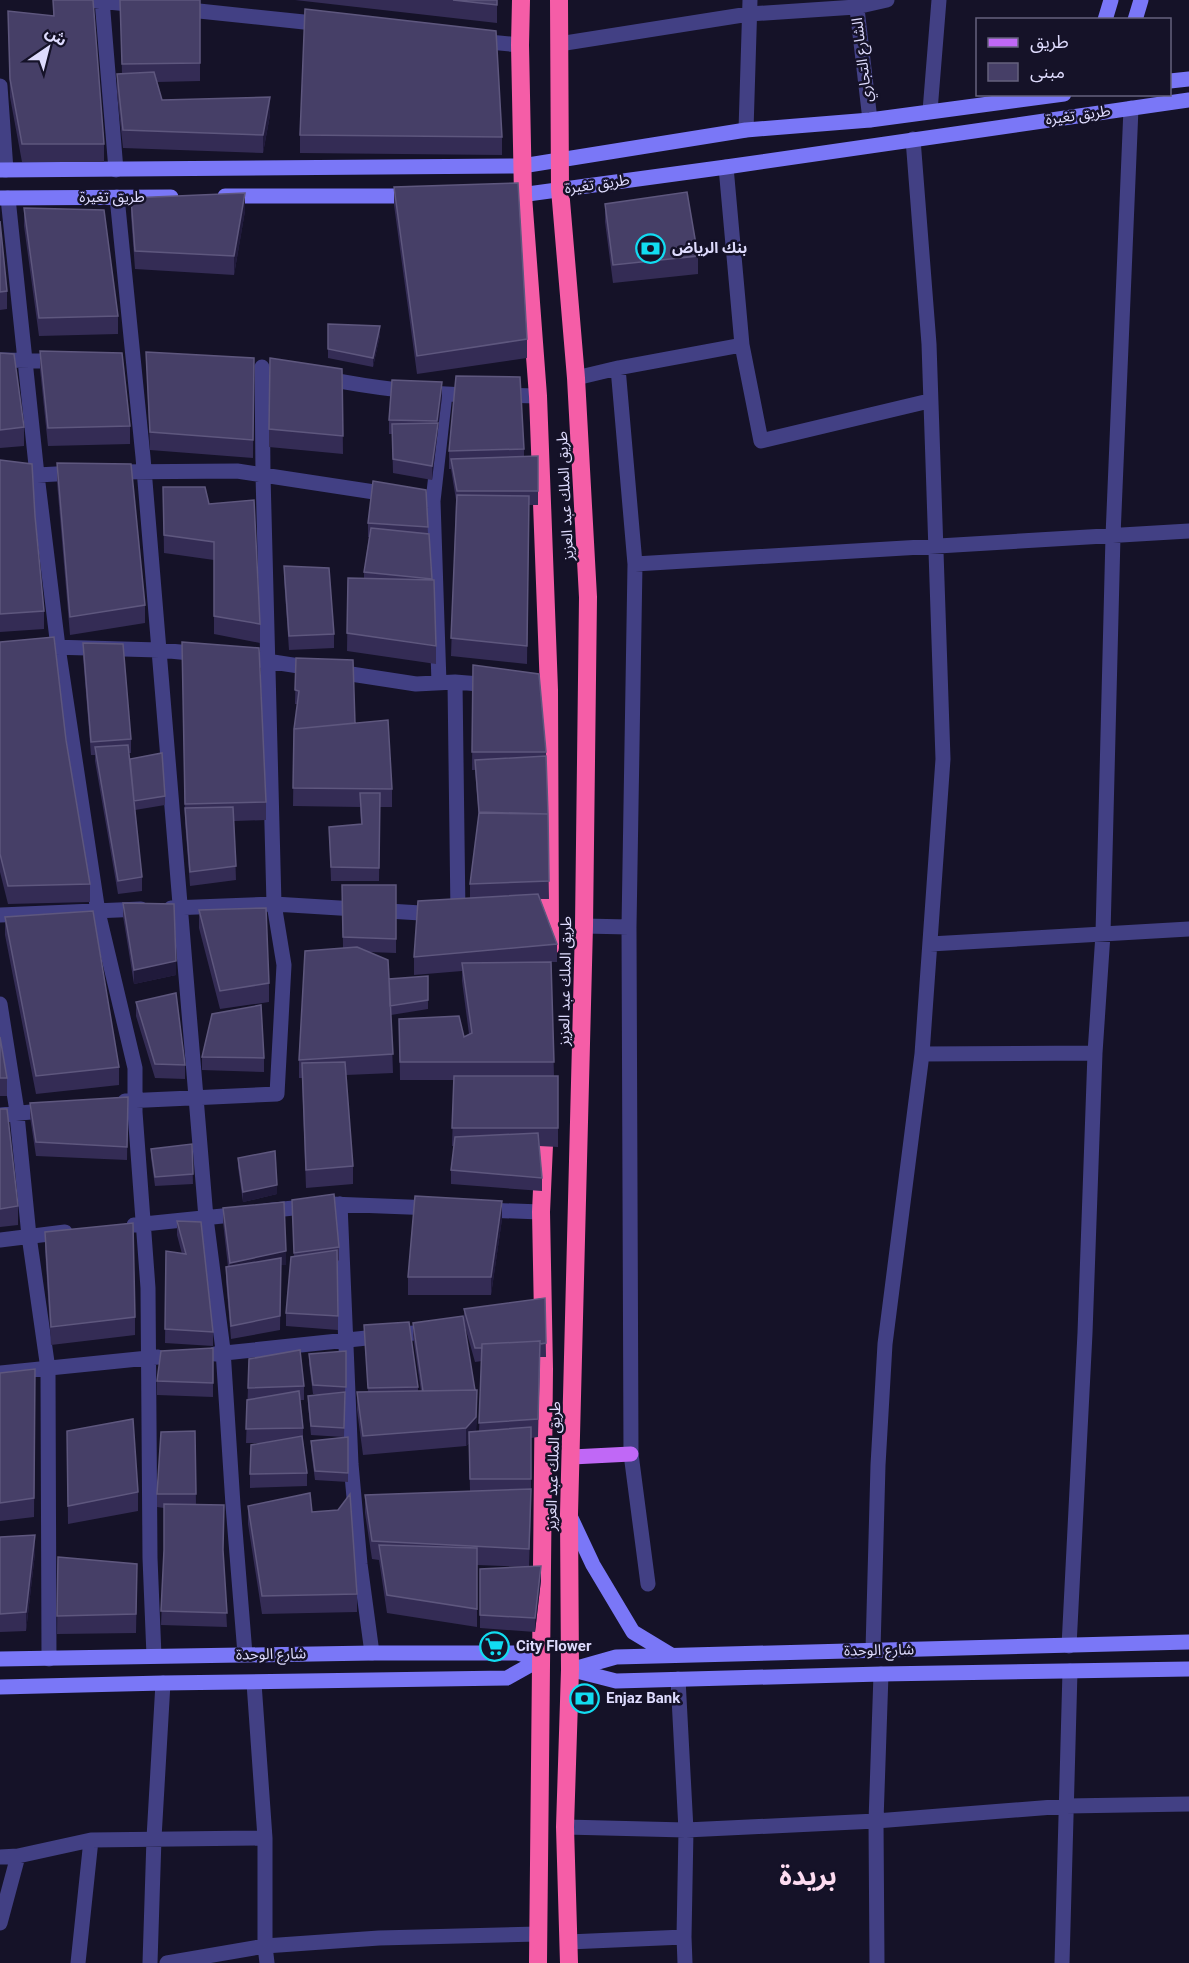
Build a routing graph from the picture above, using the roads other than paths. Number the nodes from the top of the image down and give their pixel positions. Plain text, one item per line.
1 (98, 0) edge
2 (521, 0) edge
3 (559, 0) edge
4 (887, 0) edge
5 (939, 0) edge
6 (1111, 0) edge
7 (1141, 0) edge
8 (856, 3) edge
9 (148, 6) edge
10 (749, 7) edge
11 (170, 8) edge
12 (1106, 18) edge
13 (1136, 18) edge
14 (343, 26) edge
15 (461, 39) edge
16 (559, 44) junction
17 (520, 45) junction
18 (1189, 79) edge
19 (1171, 81) edge
20 (0, 86) edge
21 (1048, 96) edge
22 (1189, 100) edge
23 (1131, 108) junction
24 (930, 111) junction
25 (870, 120) junction
26 (746, 130) junction
27 (913, 139) junction
28 (561, 159) junction
29 (522, 166) junction
30 (726, 167) junction
31 (3, 170) edge
32 (116, 170) junction
33 (560, 189) junction
34 (211, 196) edge
35 (430, 196) edge
36 (500, 196) edge
37 (523, 196) junction
38 (117, 197) junction
39 (187, 197) edge
40 (4, 198) edge
41 (742, 345) junction
42 (0, 360) edge
43 (25, 361) junction
44 (79, 361) edge
45 (243, 364) edge
46 (618, 369) junction
47 (307, 376) edge
48 (576, 378) junction
49 (445, 394) junction
50 (538, 396) junction
51 (929, 401) junction
52 (0, 471) edge
53 (144, 471) junction
54 (37, 475) junction
55 (263, 475) junction
56 (433, 501) junction
57 (1189, 531) edge
58 (1113, 536) junction
59 (935, 547) junction
60 (635, 564) junction
61 (58, 647) junction
62 (35, 648) edge
63 (159, 650) junction
64 (214, 656) edge
65 (247, 659) edge
66 (269, 661) junction
67 (455, 682) junction
68 (438, 683) junction
69 (506, 686) edge
70 (274, 904) junction
71 (181, 907) junction
72 (98, 912) junction
73 (0, 915) edge
74 (584, 926) junction
75 (629, 927) junction
76 (1189, 929) edge
77 (1102, 934) junction
78 (930, 944) junction
79 (551, 969) edge
80 (0, 1004) edge
81 (1095, 1053) junction
82 (922, 1054) junction
83 (197, 1099) junction
84 (135, 1100) junction
85 (112, 1103) edge
86 (64, 1108) edge
87 (545, 1109) edge
88 (17, 1114) junction
89 (0, 1115) edge
90 (340, 1204) junction
91 (450, 1208) edge
92 (473, 1209) edge
93 (541, 1212) junction
94 (206, 1218) junction
95 (143, 1224) junction
96 (120, 1226) edge
97 (75, 1231) edge
98 (29, 1236) junction
99 (0, 1240) edge
100 (448, 1329) edge
101 (345, 1341) junction
102 (223, 1353) junction
103 (202, 1355) edge
104 (170, 1357) edge
105 (148, 1358) junction
106 (48, 1369) junction
107 (0, 1372) edge
108 (631, 1454) junction
109 (572, 1457) junction
110 (569, 1514) junction
111 (48, 1537) junction
112 (29, 1538) edge
113 (648, 1584) dead end
114 (1189, 1642) edge
115 (1069, 1646) junction
116 (873, 1650) junction
117 (372, 1653) junction
118 (245, 1654) junction
119 (671, 1655) junction
120 (154, 1656) junction
121 (0, 1659) edge
122 (49, 1659) junction
123 (541, 1659) junction
124 (1189, 1669) edge
125 (570, 1670) junction
126 (1070, 1671) junction
127 (881, 1674) junction
128 (678, 1680) junction
129 (163, 1683) junction
130 (254, 1683) junction
131 (0, 1687) edge
132 (1189, 1803) edge
133 (1066, 1806) junction
134 (876, 1821) junction
135 (565, 1827) junction
136 (687, 1830) junction
137 (154, 1838) junction
138 (265, 1838) junction
139 (91, 1840) junction
140 (18, 1856) junction
141 (0, 1857) edge
142 (0, 1923) edge
143 (538, 1934) junction
144 (684, 1937) junction
145 (568, 1941) junction
146 (265, 1946) junction
147 (78, 1963) edge
148 (150, 1963) edge
149 (167, 1963) edge
150 (267, 1963) edge
151 (538, 1963) edge
152 (568, 1963) edge
153 (686, 1963) edge
154 (877, 1963) edge
155 (1062, 1963) edge

1 - 9 street
1 - 32 street
2 - 17 highway, طريق الملك عبد العزيز
3 - 16 highway, طريق الملك عبد العزيز
4 - 8 street
5 - 24 street
6 - 12 street
7 - 13 street
8 - 10 street
8 - 25 street, الشارع التجاري
10 - 16 street
10 - 26 street
11 - 14 street
15 - 17 street
16 - 28 highway, طريق الملك عبد العزيز
17 - 29 highway, طريق الملك عبد العزيز
18 - 19 street
20 - 31 street
21 - 24 street, طريق تغيرة
22 - 23 street, طريق تغيرة
23 - 27 street, طريق تغيرة
23 - 58 street
24 - 25 street, طريق تغيرة
25 - 26 street, طريق تغيرة
26 - 28 street, طريق تغيرة
27 - 30 street, طريق تغيرة
27 - 51 street
28 - 29 street, طريق تغيرة
28 - 33 highway, طريق الملك عبد العزيز
29 - 32 street, طريق تغيرة
29 - 37 highway, طريق الملك عبد العزيز
30 - 33 street, طريق تغيرة
30 - 41 street
31 - 32 street, طريق تغيرة
33 - 37 street, طريق تغيرة
33 - 48 highway, طريق الملك عبد العزيز
34 - 35 street
36 - 37 street, طريق تغيرة
37 - 50 highway, طريق الملك عبد العزيز
38 - 39 street, طريق تغيرة
38 - 40 street, طريق تغيرة
38 - 53 street
40 - 43 street
41 - 46 street
41 - 51 street
42 - 43 street
43 - 44 street
43 - 54 street
45 - 55 street
46 - 48 street
46 - 60 street
47 - 49 street
48 - 74 highway, طريق الملك عبد العزيز
49 - 50 street
49 - 56 street
50 - 79 highway, طريق الملك عبد العزيز
51 - 59 street
52 - 54 street
53 - 54 street
53 - 55 street
53 - 63 street
54 - 61 street
55 - 56 street
55 - 66 street
56 - 68 street
57 - 58 street
58 - 59 street
58 - 77 street
59 - 60 street
59 - 78 street
60 - 75 street
61 - 62 street
61 - 63 street
61 - 72 street
63 - 64 street
63 - 71 street
65 - 66 street
66 - 68 street
66 - 70 street
67 - 68 street
67 - 69 street
67 - 70 street
70 - 71 street
70 - 83 street
71 - 72 street
71 - 83 street
72 - 73 street
72 - 84 street
74 - 75 street
74 - 109 highway, طريق الملك عبد العزيز
75 - 108 street
76 - 77 street
77 - 78 street
77 - 81 street
78 - 82 street
80 - 88 street
81 - 82 street
81 - 115 street
82 - 116 street
83 - 84 street
83 - 94 street
84 - 85 street
84 - 95 street
86 - 88 street
87 - 93 highway, طريق الملك عبد العزيز
88 - 89 street
88 - 98 street
90 - 91 street
90 - 94 street
90 - 101 street
92 - 93 street
93 - 123 highway, طريق الملك عبد العزيز
94 - 95 street
94 - 102 street
95 - 96 street
95 - 105 street
97 - 98 street
98 - 99 street
98 - 106 street
100 - 101 street
101 - 102 street
101 - 117 street
102 - 103 street
102 - 118 street
104 - 105 street
105 - 106 street
105 - 120 street
106 - 107 street
106 - 111 street
108 - 109 main road
108 - 113 street
109 - 110 highway, طريق الملك عبد العزيز
110 - 119 street
110 - 125 highway, طريق الملك عبد العزيز
111 - 112 street
111 - 122 street
114 - 115 street, شارع الوحدة
115 - 116 street, شارع الوحدة
116 - 119 street, شارع الوحدة
117 - 118 street, شارع الوحدة
117 - 123 street, شارع الوحدة
118 - 120 street, شارع الوحدة
119 - 125 street, شارع الوحدة
120 - 122 street, شارع الوحدة
121 - 122 street, شارع الوحدة
123 - 130 street
123 - 143 highway, طريق الملك عبد العزيز
124 - 126 street
125 - 128 street
125 - 135 highway, طريق الملك عبد العزيز
126 - 127 street
126 - 133 street
127 - 128 street
127 - 134 street
128 - 136 street
129 - 130 street
129 - 131 street
129 - 137 street
130 - 138 street
132 - 133 street
133 - 134 street
133 - 155 street
134 - 136 street
134 - 154 street
135 - 136 street
135 - 145 highway, طريق الملك عبد العزيز
136 - 144 street
137 - 138 street
137 - 139 street
137 - 148 street
138 - 146 street
139 - 140 street
139 - 147 street
140 - 141 street
140 - 142 street
143 - 146 street
143 - 151 highway, طريق الملك عبد العزيز
144 - 145 street
144 - 153 street
145 - 152 highway, طريق الملك عبد العزيز
146 - 149 street
146 - 150 street

